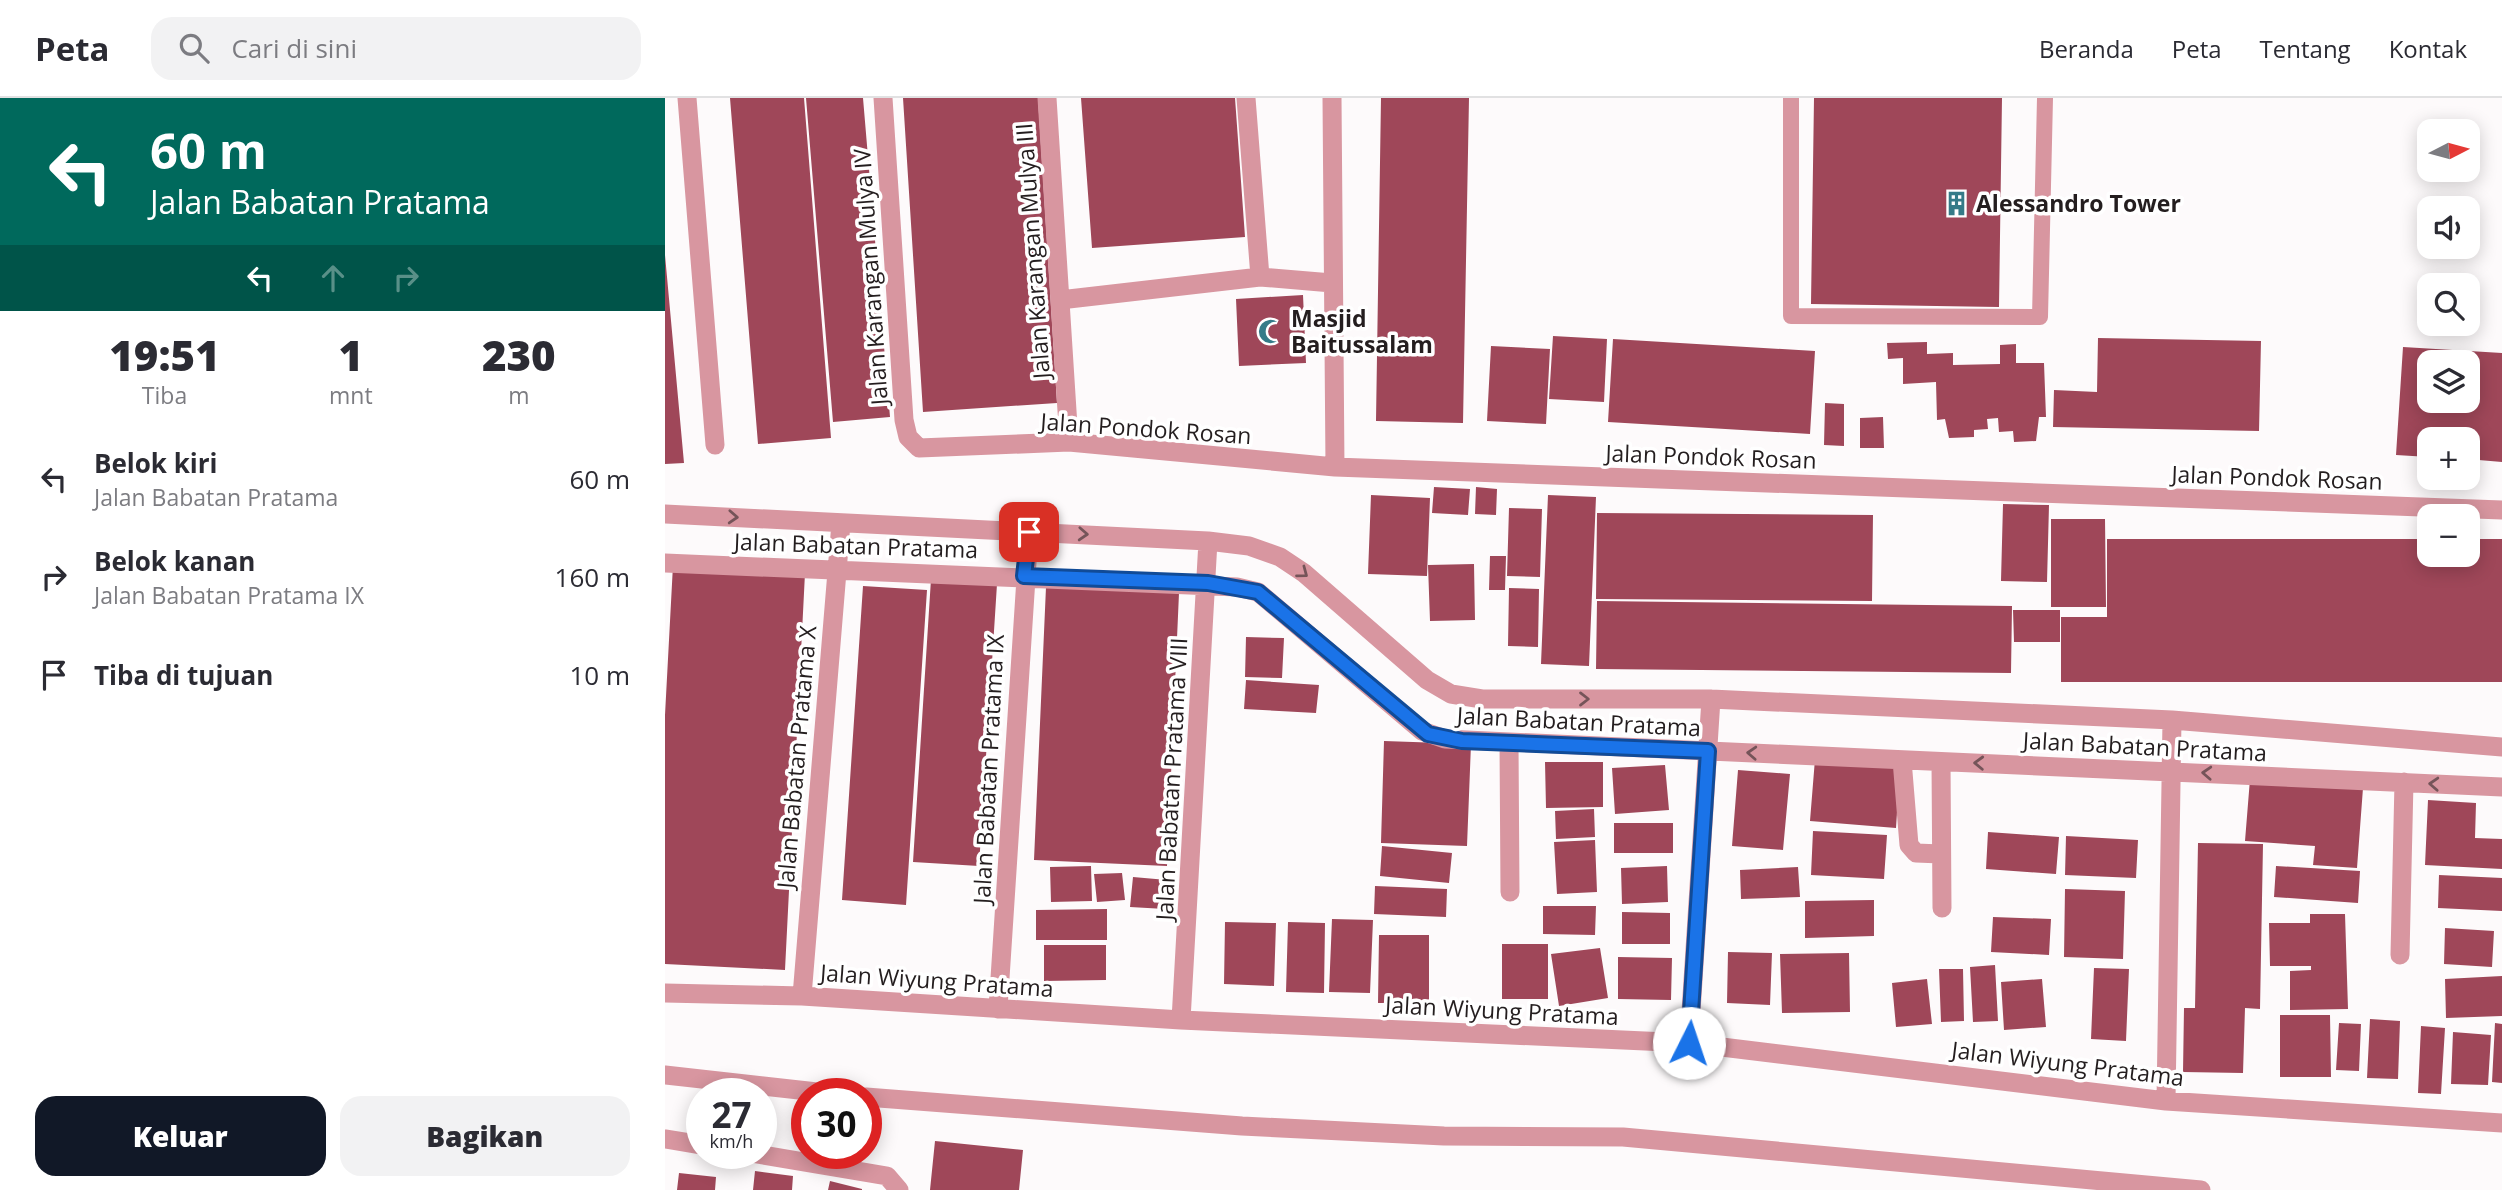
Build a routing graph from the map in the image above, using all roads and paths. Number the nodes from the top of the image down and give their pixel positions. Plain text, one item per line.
1 (687, 98) edge
2 (883, 98) edge
3 (1047, 98) edge
4 (1246, 98) edge
5 (1332, 98) edge
6 (1791, 98) edge
7 (2045, 98) edge
8 (1260, 277) junction
9 (1332, 283) junction
10 (1060, 300) junction
11 (1069, 442) junction
12 (715, 445) dead end
13 (919, 448) joint
14 (1335, 467) junction
15 (2502, 510) edge
16 (665, 514) edge
17 (841, 523) junction
18 (1029, 532) junction
19 (1208, 541) junction
20 (665, 563) edge
21 (836, 569) junction
22 (1024, 576) junction
23 (1208, 583) junction
24 (1711, 699) junction
25 (2172, 720) junction
26 (1509, 743) junction
27 (2502, 747) edge
28 (1708, 751) junction
29 (1902, 760) junction
30 (1941, 762) junction
31 (2170, 772) junction
32 (2404, 782) junction
33 (2502, 787) edge
34 (1941, 854) junction
35 (1510, 892) dead end
36 (1942, 908) dead end
37 (2400, 955) dead end
38 (665, 993) edge
39 (802, 996) junction
40 (998, 1009) junction
41 (1181, 1020) junction
42 (1689, 1043) junction
43 (665, 1075) edge
44 (791, 1089) edge
45 (882, 1098) edge
46 (2165, 1101) junction
47 (2502, 1123) edge
48 (665, 1139) edge
49 (686, 1142) edge
50 (777, 1158) edge
51 (893, 1183) edge
52 (2201, 1190) edge

1 - 12 street
2 - 13 street, Jalan Karangan Mulya IV
3 - 10 street, Jalan Karangan Mulya III
4 - 8 street
5 - 9 street
6 - 7 lane
8 - 9 street
8 - 10 street
9 - 14 street
10 - 11 street, Jalan Karangan Mulya III
11 - 13 street, Jalan Pondok Rosan
11 - 14 street, Jalan Pondok Rosan
14 - 15 street, Jalan Pondok Rosan
16 -> 17 street, Jalan Babatan Pratama
17 - 18 street, Jalan Babatan Pratama
17 - 21 street, Jalan Babatan Pratama X
18 -> 19 street, Jalan Babatan Pratama
18 - 22 street, Jalan Babatan Pratama IX
19 - 23 street, Jalan Babatan Pratama VIII
19 -> 24 street, Jalan Babatan Pratama
20 - 21 street, Jalan Babatan Pratama
21 - 22 street, Jalan Babatan Pratama
21 - 39 street, Jalan Babatan Pratama X
22 - 23 street, Jalan Babatan Pratama
22 - 40 street, Jalan Babatan Pratama IX
23 - 26 street, Jalan Babatan Pratama
23 - 41 street, Jalan Babatan Pratama VIII
24 - 25 street, Jalan Babatan Pratama
24 - 28 street
25 - 27 street, Jalan Babatan Pratama
25 - 31 street
26 - 28 street, Jalan Babatan Pratama
26 - 35 street
29 -> 28 street, Jalan Babatan Pratama
28 - 42 street
29 - 30 street, Jalan Babatan Pratama
29 - 34 street
31 -> 30 street, Jalan Babatan Pratama
30 - 34 street
32 -> 31 street, Jalan Babatan Pratama
31 - 46 street
33 -> 32 street, Jalan Babatan Pratama
32 - 37 street
34 - 36 street
38 - 39 street, Jalan Wiyung Pratama
39 - 40 street, Jalan Wiyung Pratama
40 - 41 street, Jalan Wiyung Pratama
41 - 42 street, Jalan Wiyung Pratama
42 - 46 street, Jalan Wiyung Pratama
43 - 44 street
45 - 52 street
46 - 47 street, Jalan Wiyung Pratama
48 - 49 street
50 - 51 street

